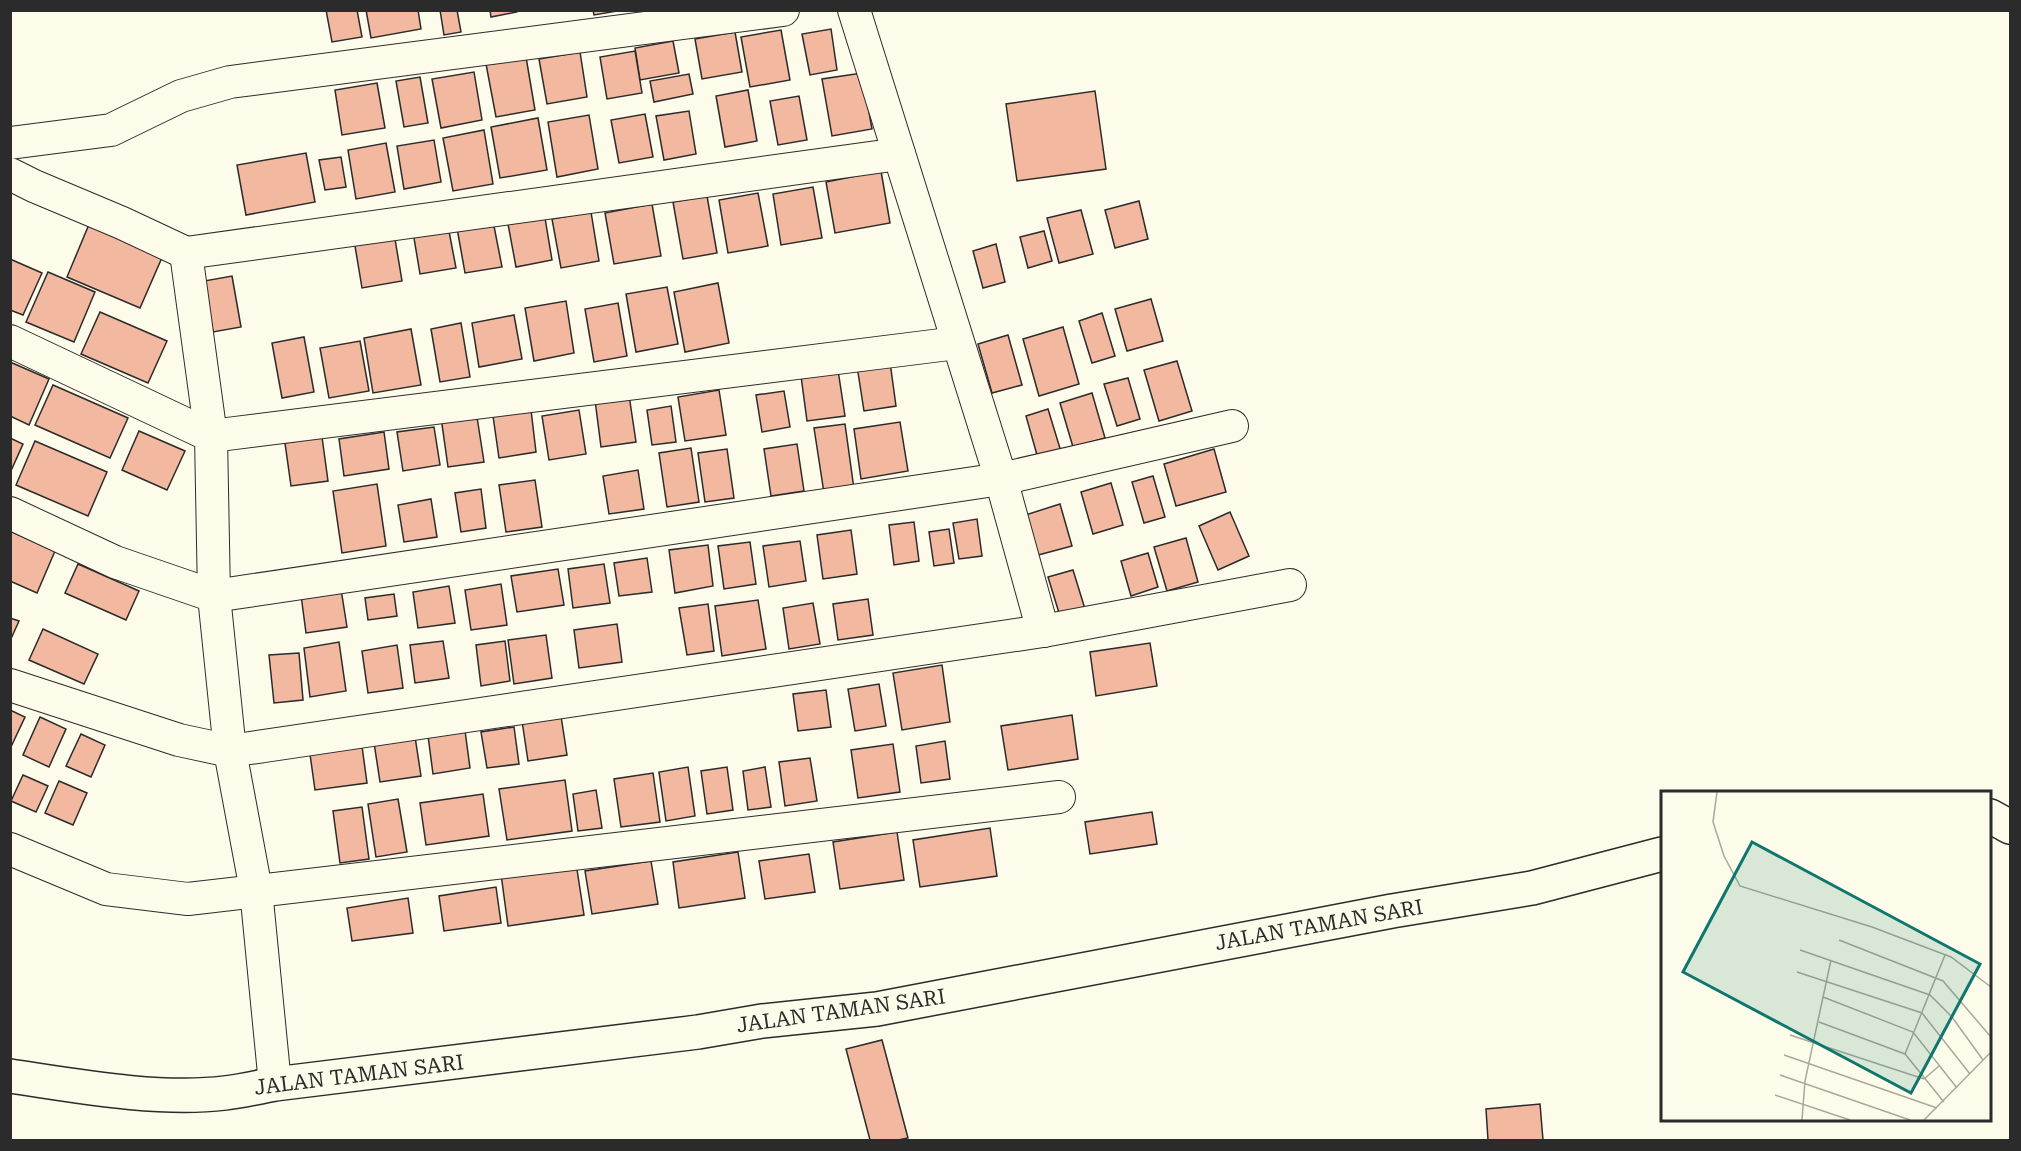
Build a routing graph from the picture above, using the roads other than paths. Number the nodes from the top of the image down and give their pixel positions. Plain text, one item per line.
1 (783, 10) edge
2 (854, 10) edge
3 (10, 143) edge
4 (899, 154) junction
5 (10, 174) edge
6 (200, 251) junction
7 (10, 341) edge
8 (957, 343) junction
9 (1232, 426) dead end
10 (212, 436) junction
11 (1001, 479) junction
12 (10, 513) edge
13 (1290, 585) dead end
14 (214, 596) junction
15 (1043, 631) junction
16 (10, 685) edge
17 (230, 751) junction
18 (1059, 797) dead end
19 (1991, 817) edge
20 (2010, 827) edge
21 (10, 849) edge
22 (1661, 854) edge
23 (256, 890) junction
24 (10, 1076) edge
25 (275, 1084) junction

1 - 3 street
2 - 4 street
4 - 6 street
4 - 8 street
5 - 6 street
6 - 10 street
7 - 10 street
8 - 10 street
8 - 11 street
9 - 11 street
10 - 14 street
11 - 14 street
11 - 15 street
12 - 14 street
13 - 15 street
14 - 17 street
15 - 17 street
16 - 17 street
17 - 23 street
18 - 23 street
19 - 20 street
21 - 23 street
22 - 25 street, JALAN TAMAN SARI
23 - 25 street
24 - 25 street, JALAN TAMAN SARI

